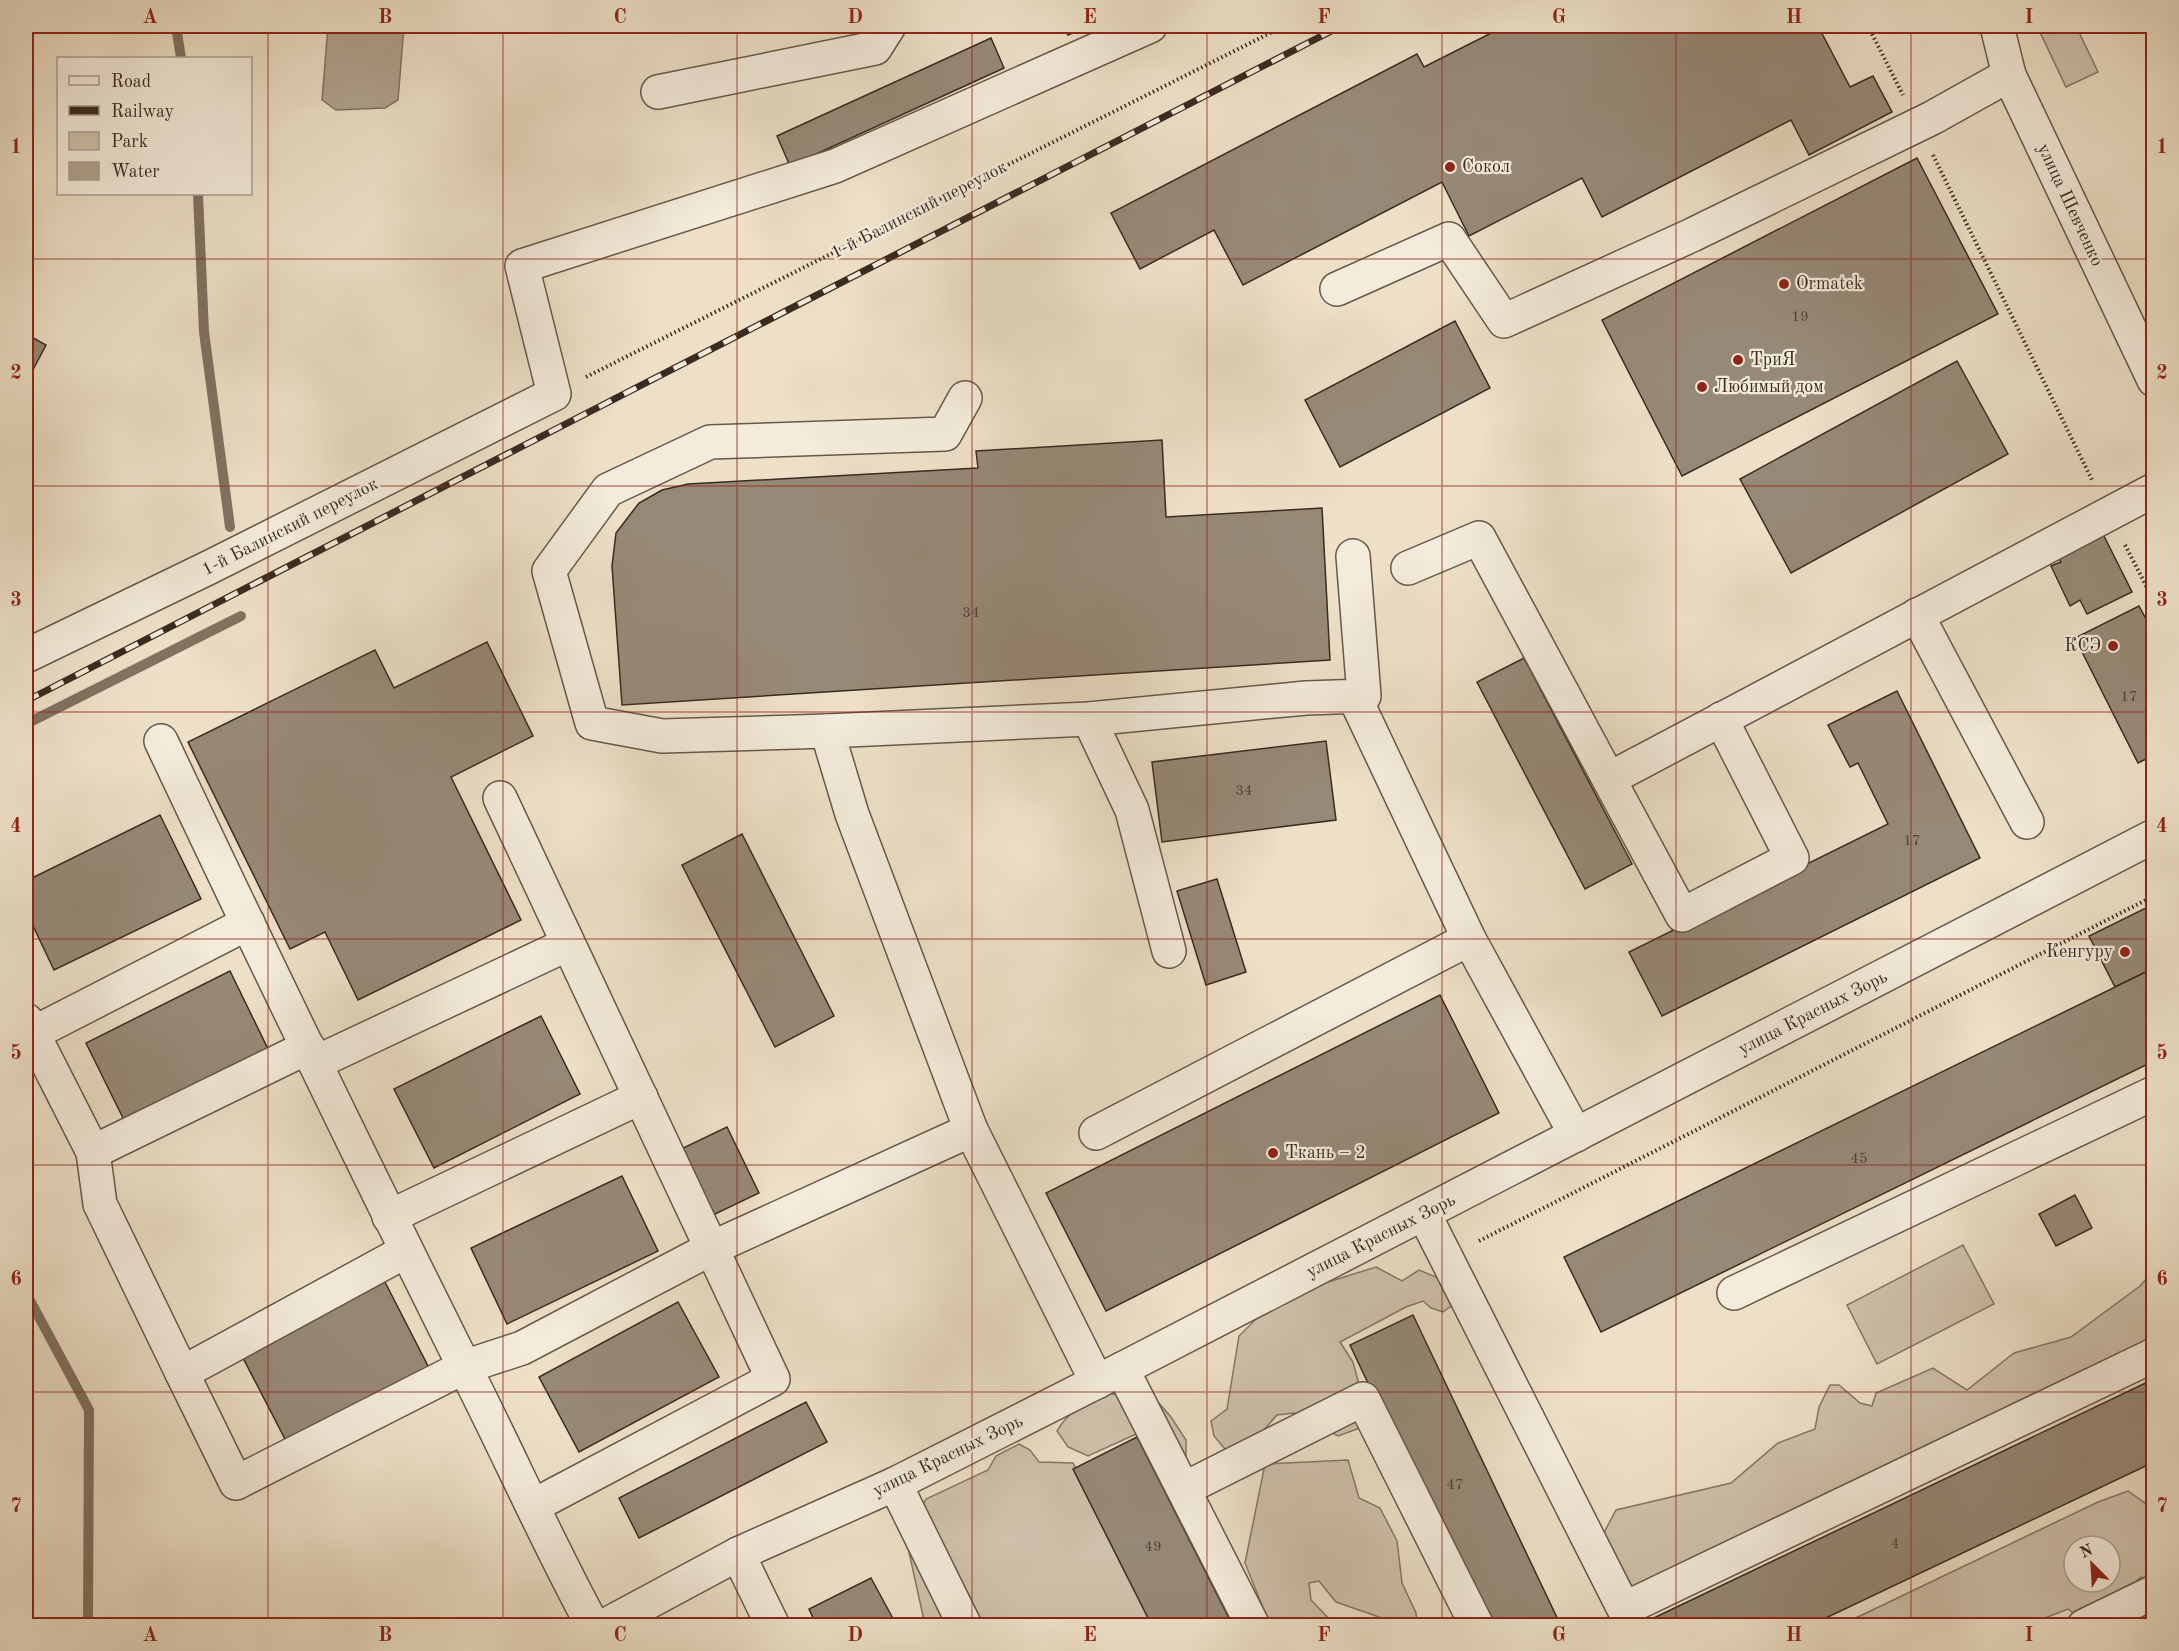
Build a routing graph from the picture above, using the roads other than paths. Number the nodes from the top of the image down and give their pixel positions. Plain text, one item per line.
1 (889, 26) edge
2 (1150, 26) edge
3 (1997, 26) edge
4 (2009, 75) junction
5 (658, 92) dead end
6 (1337, 289) dead end
7 (2154, 380) edge
8 (965, 398) dead end
9 (2154, 490) edge
10 (1353, 556) dead end
11 (1408, 568) dead end
12 (1917, 615) junction
13 (26, 656) edge
14 (1354, 696) junction
15 (1089, 719) junction
16 (1721, 719) junction
17 (827, 732) junction
18 (161, 741) dead end
19 (1609, 779) junction
20 (500, 798) dead end
21 (2027, 822) dead end
22 (2154, 836) edge
23 (248, 923) junction
24 (1469, 939) junction
25 (568, 944) junction
26 (1169, 951) dead end
27 (29, 1027) edge
28 (311, 1055) junction
29 (2154, 1093) edge
30 (641, 1097) junction
31 (971, 1130) junction
32 (1096, 1132) dead end
33 (1576, 1135) junction
34 (93, 1152) junction
35 (1424, 1214) junction
36 (390, 1217) junction
37 (712, 1248) junction
38 (406, 1251) junction
39 (1734, 1293) dead end
40 (2154, 1355) edge
41 (464, 1367) junction
42 (182, 1373) junction
43 (1109, 1376) junction
44 (895, 1484) junction
45 (1184, 1489) junction
46 (533, 1506) junction
47 (738, 1554) junction
48 (2154, 1592) edge
49 (593, 1626) edge
50 (604, 1626) edge
51 (773, 1626) edge
52 (965, 1626) edge
53 (1253, 1626) edge
54 (1477, 1626) edge
55 (2084, 1626) edge

1 - 5 street
2 - 13 street, 1-й Балинский переулок
3 - 4 street, улица Шевченко
4 - 6 street
4 - 7 street, улица Шевченко
8 - 17 street
9 - 12 street
10 - 14 street
11 - 19 street
12 - 16 street
12 - 21 street
14 - 15 street
14 - 24 street
15 - 17 street
15 - 26 street
16 - 19 street
16 - 19 street
17 - 31 street
18 - 23 street
20 - 25 street
22 - 33 street, улица Красных Зорь
23 - 27 street
23 - 28 street
24 - 32 street
24 - 33 street
25 - 28 street
25 - 30 street
27 - 34 street
28 - 34 street
28 - 36 street
29 - 39 street
30 - 36 street
30 - 37 street
31 - 37 street
31 - 43 street
33 - 35 street, улица Красных Зорь
34 - 42 street
35 - 40 street
35 - 43 street, улица Красных Зорь
36 - 38 street
37 - 41 street
37 - 46 street
38 - 41 street
38 - 42 street
41 - 42 street
41 - 46 street
43 - 44 street, улица Красных Зорь
43 - 45 street
44 - 47 street, улица Красных Зорь
44 - 52 street
45 - 53 street
45 - 54 street
46 - 49 street
47 - 50 street, улица Красных Зорь
47 - 51 street
48 - 55 street

